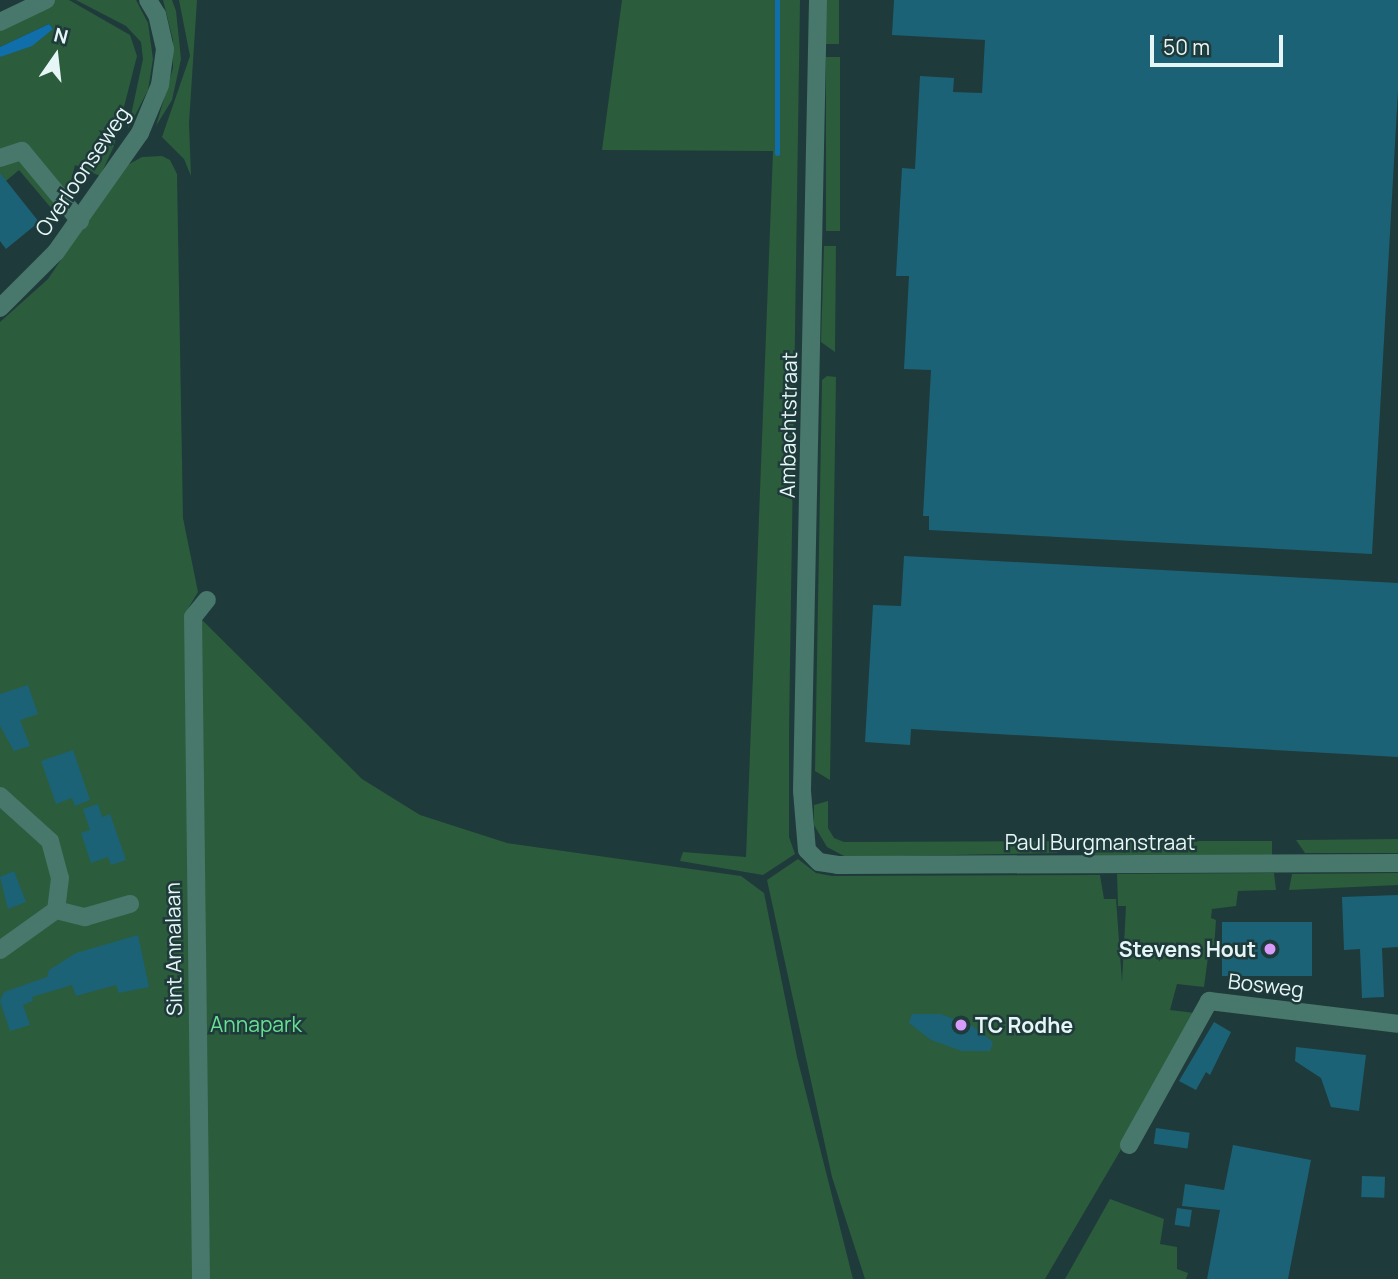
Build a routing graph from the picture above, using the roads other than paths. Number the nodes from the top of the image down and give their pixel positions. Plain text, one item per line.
1 (46, 0) edge
2 (148, 0) edge
3 (818, 0) edge
4 (0, 22) edge
5 (0, 158) edge
6 (80, 221) junction
7 (0, 309) edge
8 (207, 600) dead end
9 (0, 796) edge
10 (807, 850) joint
11 (1398, 863) edge
12 (130, 904) dead end
13 (56, 911) junction
14 (0, 950) edge
15 (1398, 1024) edge
16 (1129, 1145) dead end
17 (201, 1279) edge

1 - 4 street
2 - 6 street, Overloonseweg
3 - 10 street, Ambachtstraat
5 - 6 street
6 - 7 street, Overloonseweg
8 - 17 street, Sint Annalaan
9 - 13 street
10 - 11 street, Paul Burgmanstraat
12 - 13 street
13 - 14 street
15 - 16 street, Bosweg

